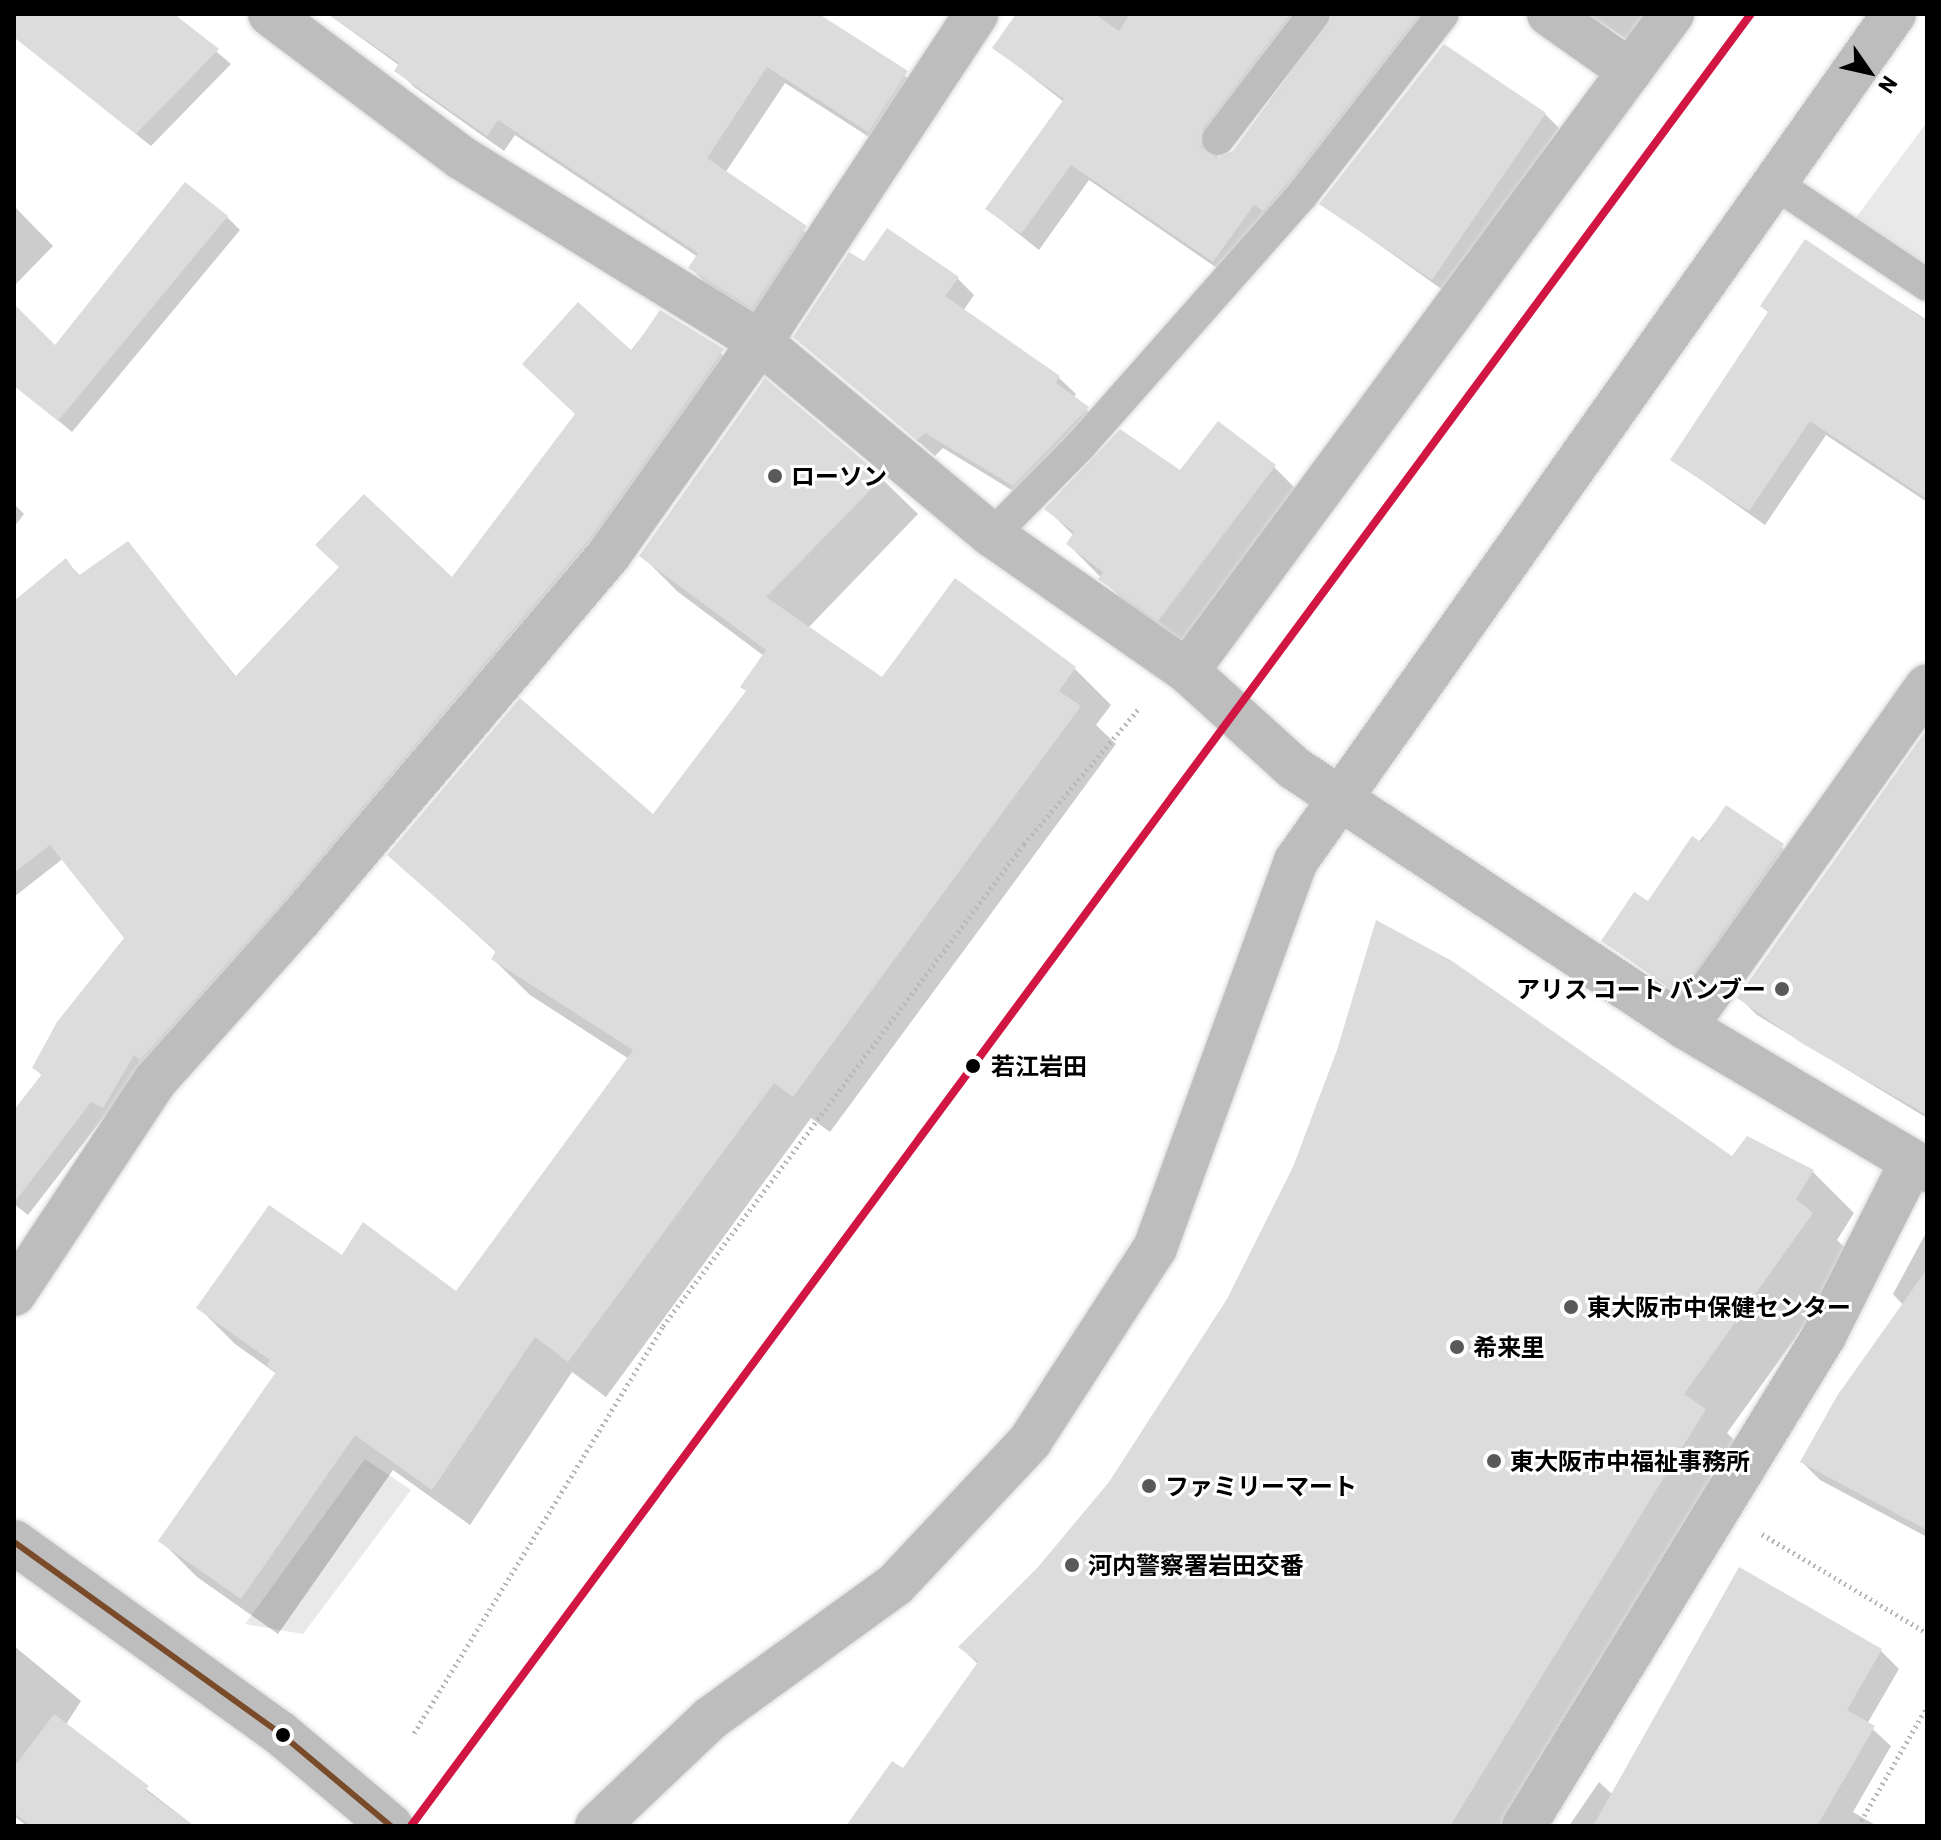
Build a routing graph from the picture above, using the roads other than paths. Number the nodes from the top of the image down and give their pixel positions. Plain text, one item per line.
1 (270, 14) edge
2 (976, 14) edge
3 (1314, 14) edge
4 (1443, 14) edge
5 (1549, 14) edge
6 (1672, 14) edge
7 (1894, 14) edge
8 (1630, 71) junction
9 (1218, 139) dead end
10 (1773, 182) junction
11 (1927, 285) edge
12 (760, 342) junction
13 (992, 535) junction
14 (1187, 671) junction
15 (1927, 686) edge
16 (1338, 796) junction
17 (1685, 1027) junction
18 (1919, 1166) edge
19 (14, 1294) edge
20 (14, 1542) edge
21 (391, 1826) edge
22 (597, 1826) edge
23 (1524, 1826) edge

1 - 12 street
2 - 12 street
3 - 9 lane
4 - 13 lane
5 - 8 street
6 - 8 street
7 - 10 street
8 - 14 street
10 - 11 lane
10 - 16 street
12 - 13 street
12 - 19 street
13 - 14 street
14 - 16 street
15 - 17 street
16 - 17 street
16 - 22 street
17 - 18 street
18 - 23 street
20 - 21 street

